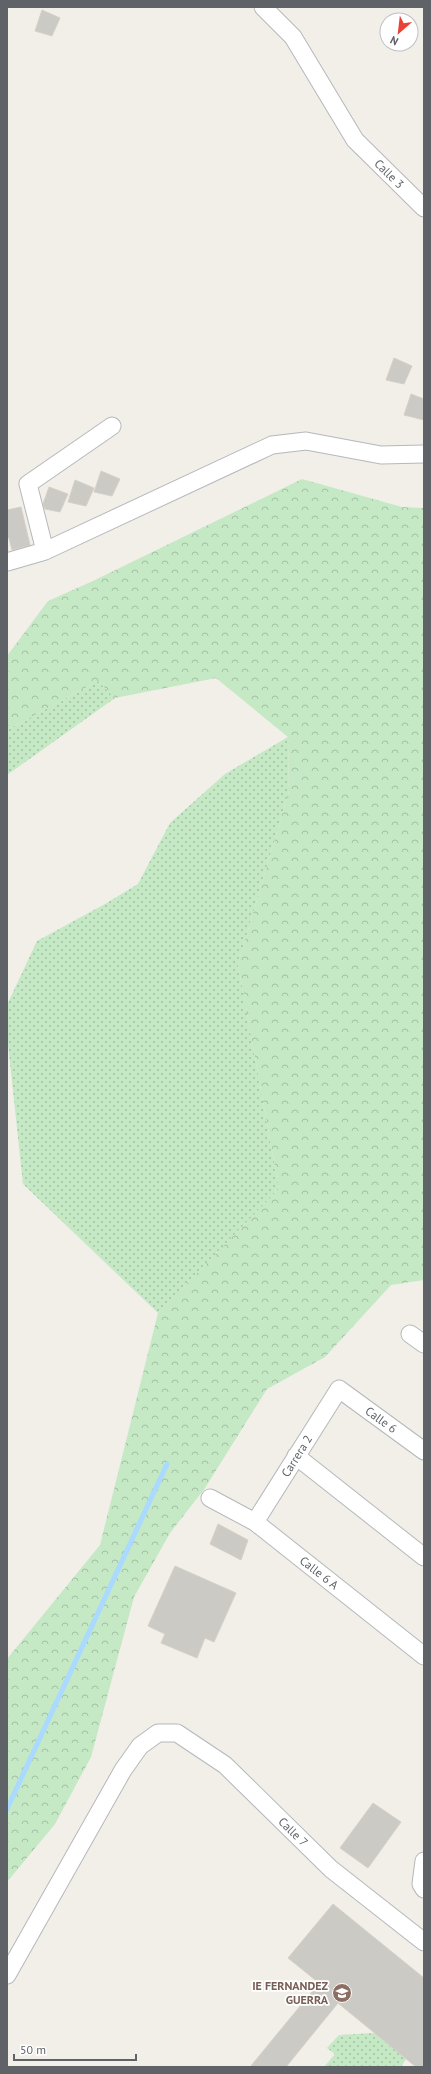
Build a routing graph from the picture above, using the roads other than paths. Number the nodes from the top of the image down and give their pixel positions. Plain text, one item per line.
1 (263, 7) edge
2 (424, 208) edge
3 (112, 426) dead end
4 (424, 454) edge
5 (44, 551) junction
6 (7, 562) edge
7 (339, 1389) joint
8 (424, 1451) edge
9 (296, 1456) junction
10 (210, 1498) dead end
11 (255, 1522) junction
12 (424, 1557) edge
13 (424, 1656) edge
14 (424, 1861) edge
15 (422, 1887) edge
16 (424, 1942) edge
17 (7, 1975) edge

1 - 2 street, Calle 3
3 - 5 street
4 - 5 street
5 - 6 street
7 - 8 street, Calle 6
7 - 9 street, Carrera 2
9 - 11 street, Carrera 2
9 - 12 street
10 - 11 street, Calle 6 A
11 - 13 street, Calle 6 A
14 - 15 street
16 - 17 street, Calle 7

